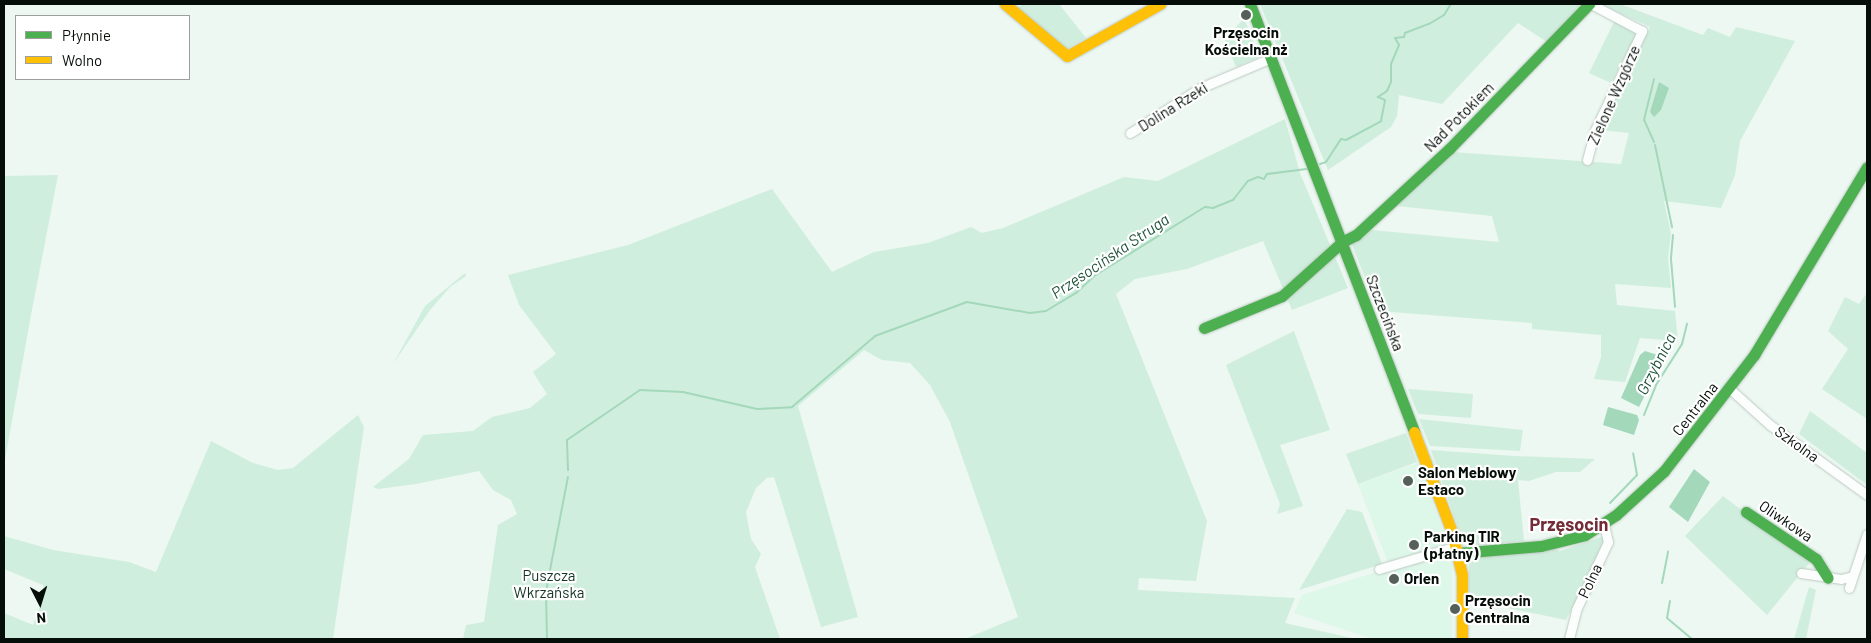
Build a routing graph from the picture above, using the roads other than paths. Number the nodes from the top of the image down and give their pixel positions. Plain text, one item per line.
1 (1005, 4) edge
2 (1160, 4) edge
3 (1250, 4) edge
4 (1590, 4) edge
5 (1271, 58) junction
6 (1130, 134) dead end
7 (1587, 160) dead end
8 (1867, 166) edge
9 (1342, 242) junction
10 (1204, 328) dead end
11 (1730, 389) junction
12 (1867, 495) edge
13 (1746, 512) dead end
14 (1604, 524) junction
15 (1867, 534) edge
16 (1458, 550) junction
17 (1379, 568) dead end
18 (1801, 573) dead end
19 (1853, 576) junction
20 (1828, 578) junction
21 (1849, 588) dead end
22 (1462, 639) edge
23 (1569, 639) edge

1 - 2 street
3 - 5 street, Szczecińska
4 - 7 street, Zielone Wzgórze
4 - 9 street, Nad Potokiem
5 - 6 street, Dolina Rzeki
5 - 9 street, Szczecińska
8 - 11 street, Centralna
9 - 10 street, Nad Potokiem
9 - 16 street, Szczecińska
11 - 12 street, Szkolna
11 - 14 street, Centralna
13 - 20 street, Oliwkowa
14 - 16 street, Centralna
14 - 23 street, Polna
15 - 19 street
16 - 17 street
16 - 22 street, Szczecińska
18 - 20 street
19 - 20 street
19 - 21 street

